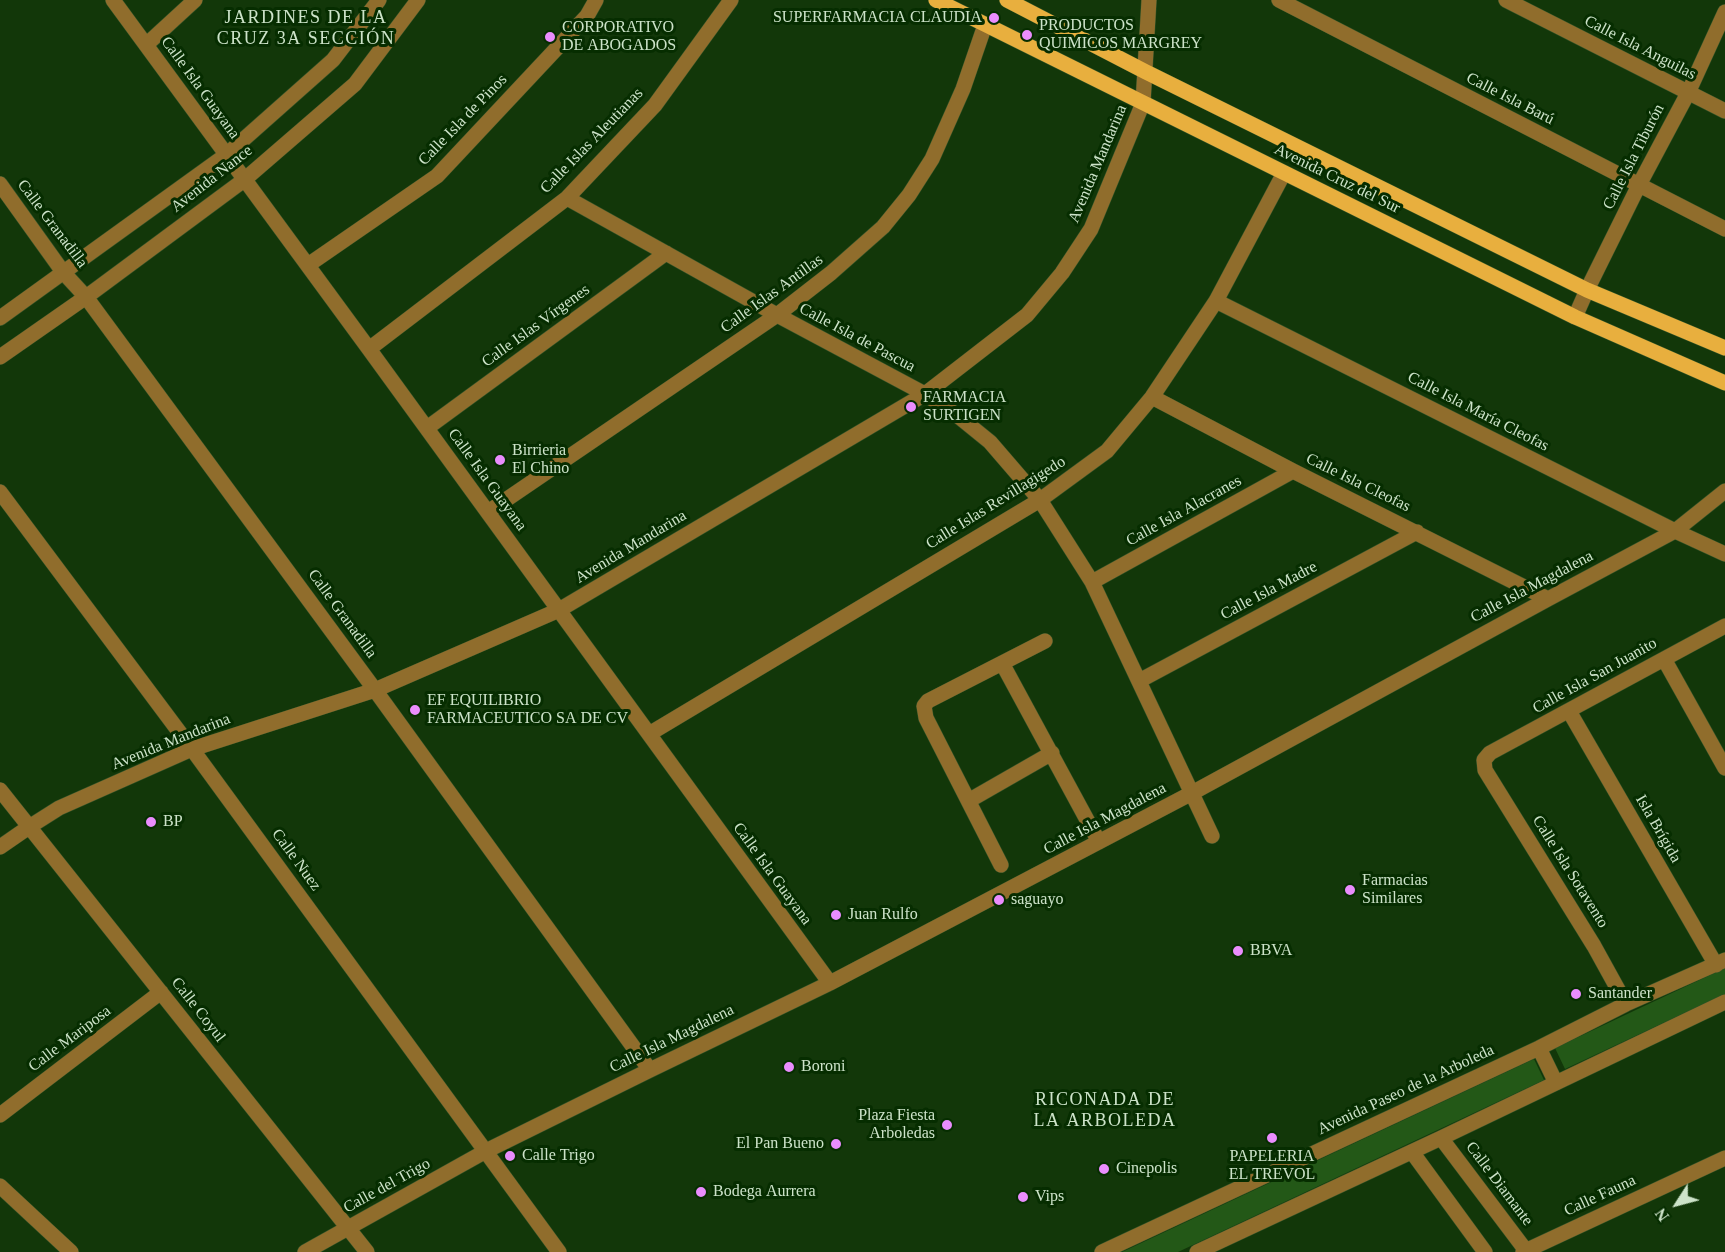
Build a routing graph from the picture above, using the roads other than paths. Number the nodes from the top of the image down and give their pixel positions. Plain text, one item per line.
1 (113, 0) edge
2 (195, 0) edge
3 (379, 0) edge
4 (418, 0) edge
5 (596, 0) edge
6 (731, 0) edge
7 (936, 0) edge
8 (1007, 0) edge
9 (1149, 0) edge
10 (1279, 0) edge
11 (1506, 0) edge
12 (1725, 12) edge
13 (985, 25) junction
14 (146, 45) junction
15 (1146, 72) junction
16 (1688, 93) junction
17 (1143, 103) junction
18 (1725, 111) edge
19 (226, 155) junction
20 (1284, 173) junction
21 (244, 180) junction
22 (0, 184) edge
23 (1640, 185) junction
24 (567, 198) junction
25 (1725, 229) edge
26 (666, 253) junction
27 (308, 265) junction
28 (63, 272) junction
29 (1587, 290) junction
30 (86, 297) junction
31 (1216, 301) junction
32 (777, 315) junction
33 (1575, 317) junction
34 (0, 318) edge
35 (1725, 348) edge
36 (369, 349) junction
37 (0, 357) edge
38 (1725, 383) edge
39 (925, 394) junction
40 (1152, 397) junction
41 (427, 428) junction
42 (1293, 471) junction
43 (1725, 491) edge
44 (0, 492) edge
45 (1040, 500) junction
46 (488, 512) junction
47 (1675, 531) junction
48 (1417, 532) junction
49 (1724, 555) edge
50 (1092, 582) junction
51 (1548, 599) junction
52 (559, 610) junction
53 (1725, 626) edge
54 (1045, 641) dead end
55 (1664, 659) junction
56 (1002, 663) junction
57 (1139, 681) junction
58 (375, 690) junction
59 (1569, 711) junction
60 (649, 734) junction
61 (192, 749) junction
62 (1052, 753) junction
63 (1484, 760) joint
64 (1725, 768) edge
65 (0, 790) edge
66 (1192, 793) junction
67 (969, 800) junction
68 (29, 827) junction
69 (1212, 836) dead end
70 (1099, 842) junction
71 (0, 847) edge
72 (1001, 865) dead end
73 (1720, 962) edge
74 (830, 983) junction
75 (161, 992) junction
76 (1725, 1002) edge
77 (1626, 1004) junction
78 (1539, 1048) junction
79 (650, 1070) junction
80 (1556, 1083) junction
81 (0, 1115) edge
82 (1441, 1138) junction
83 (486, 1151) junction
84 (1412, 1152) junction
85 (1725, 1158) edge
86 (0, 1186) edge
87 (348, 1228) junction
88 (71, 1252) edge
89 (305, 1252) edge
90 (367, 1252) edge
91 (559, 1252) edge
92 (1102, 1252) edge
93 (1197, 1252) edge
94 (1485, 1252) edge
95 (1525, 1252) edge

1 - 14 street, Calle Isla Guayana
2 - 14 street
3 - 19 street, Avenida Nance
4 - 21 street, Avenida Nance
5 - 27 street, Calle Isla de Pinos
6 - 24 street, Calle Islas Aleutianas
7 - 13 main road, Avenida Cruz del Sur
8 - 15 main road, Avenida Cruz del Sur
9 - 15 street, Avenida Mandarina
10 - 23 street, Calle Isla Barú
11 - 16 street, Calle Isla Anguilas
12 - 16 street, Calle Isla Tiburón
13 - 17 main road, Avenida Cruz del Sur
13 - 32 street, Calle Islas Antillas
14 - 19 street, Calle Isla Guayana
15 - 17 street, Avenida Mandarina
15 - 29 main road, Avenida Cruz del Sur
16 - 18 street, Calle Isla Anguilas
16 - 23 street, Calle Isla Tiburón
17 - 20 main road, Avenida Cruz del Sur
17 - 39 street, Avenida Mandarina
19 - 21 street, Calle Isla Guayana
19 - 28 street, Avenida Nance
20 - 31 street, Calle Islas Revillagigedo
20 - 33 main road, Avenida Cruz del Sur
21 - 27 street, Calle Isla Guayana
21 - 30 street, Avenida Nance
22 - 28 street, Calle Granadilla
23 - 25 street, Calle Isla Barú
23 - 29 street, Calle Isla Tiburón
24 - 26 street, Calle Isla de Pascua
24 - 36 street, Calle Islas Aleutianas
26 - 32 street, Calle Isla de Pascua
26 - 41 street, Calle Islas Vírgenes
27 - 36 street, Calle Isla Guayana
28 - 30 street, Calle Granadilla
28 - 34 street, Avenida Nance
29 - 33 street, Calle Isla Tiburón
29 - 35 main road, Avenida Cruz del Sur
30 - 37 street, Avenida Nance
30 - 58 street, Calle Granadilla
31 - 40 street, Calle Islas Revillagigedo
31 - 47 street, Calle Isla María Cleofas
32 - 39 street, Calle Isla de Pascua
32 - 46 street, Calle Islas Antillas
33 - 38 main road, Avenida Cruz del Sur
36 - 41 street, Calle Isla Guayana
39 - 45 street, Calle Isla de Pascua
39 - 52 street, Avenida Mandarina
40 - 42 street, Calle Isla Cleofas
40 - 45 street, Calle Islas Revillagigedo
41 - 46 street, Calle Isla Guayana
42 - 48 street, Calle Isla Cleofas
42 - 50 street, Calle Isla Alacranes
43 - 47 street, Calle Isla Magdalena
44 - 61 street, Calle Nuez
45 - 50 street, Calle Isla de Pascua
45 - 60 street, Calle Islas Revillagigedo
46 - 52 street, Calle Isla Guayana
47 - 49 street, Calle Isla María Cleofas
47 - 51 street, Calle Isla Magdalena
48 - 51 street, Calle Isla Cleofas
48 - 57 street, Calle Isla Madre
50 - 57 street, Calle Isla de Pascua
51 - 66 street, Calle Isla Magdalena
52 - 58 street, Avenida Mandarina
52 - 60 street, Calle Isla Guayana
53 - 55 street, Calle Isla San Juanito
54 - 56 street
55 - 59 street, Calle Isla San Juanito
55 - 64 street
56 - 62 street
56 - 67 street
57 - 66 street, Calle Isla de Pascua
58 - 61 street, Avenida Mandarina
58 - 79 street, Calle Granadilla
59 - 63 street, Calle Isla San Juanito
59 - 73 street, Isla Brígida
60 - 74 street, Calle Isla Guayana
61 - 68 street, Avenida Mandarina
61 - 83 street, Calle Nuez
62 - 67 street
62 - 70 street
63 - 77 street, Calle Isla Sotavento
65 - 68 street, Calle Coyul
66 - 69 street, Calle Isla de Pascua
66 - 70 street, Calle Isla Magdalena
67 - 72 street
68 - 71 street, Avenida Mandarina
68 - 75 street, Calle Coyul
70 - 74 street, Calle Isla Magdalena
73 - 77 street, Avenida Paseo de la Arboleda
74 - 79 street, Calle Isla Magdalena
75 - 81 street, Calle Mariposa
75 - 87 street, Calle Coyul
76 - 80 street
77 - 78 street, Avenida Paseo de la Arboleda
78 - 80 street
78 - 92 street, Avenida Paseo de la Arboleda
79 - 83 street, Calle Isla Magdalena
80 - 82 street
82 - 84 street
82 - 95 street, Calle Diamante
83 - 87 street, Calle del Trigo
83 - 91 street, Calle Nuez
84 - 93 street
84 - 94 street
85 - 95 street, Calle Fauna
86 - 88 street
87 - 89 street, Calle del Trigo
87 - 90 street, Calle Coyul

